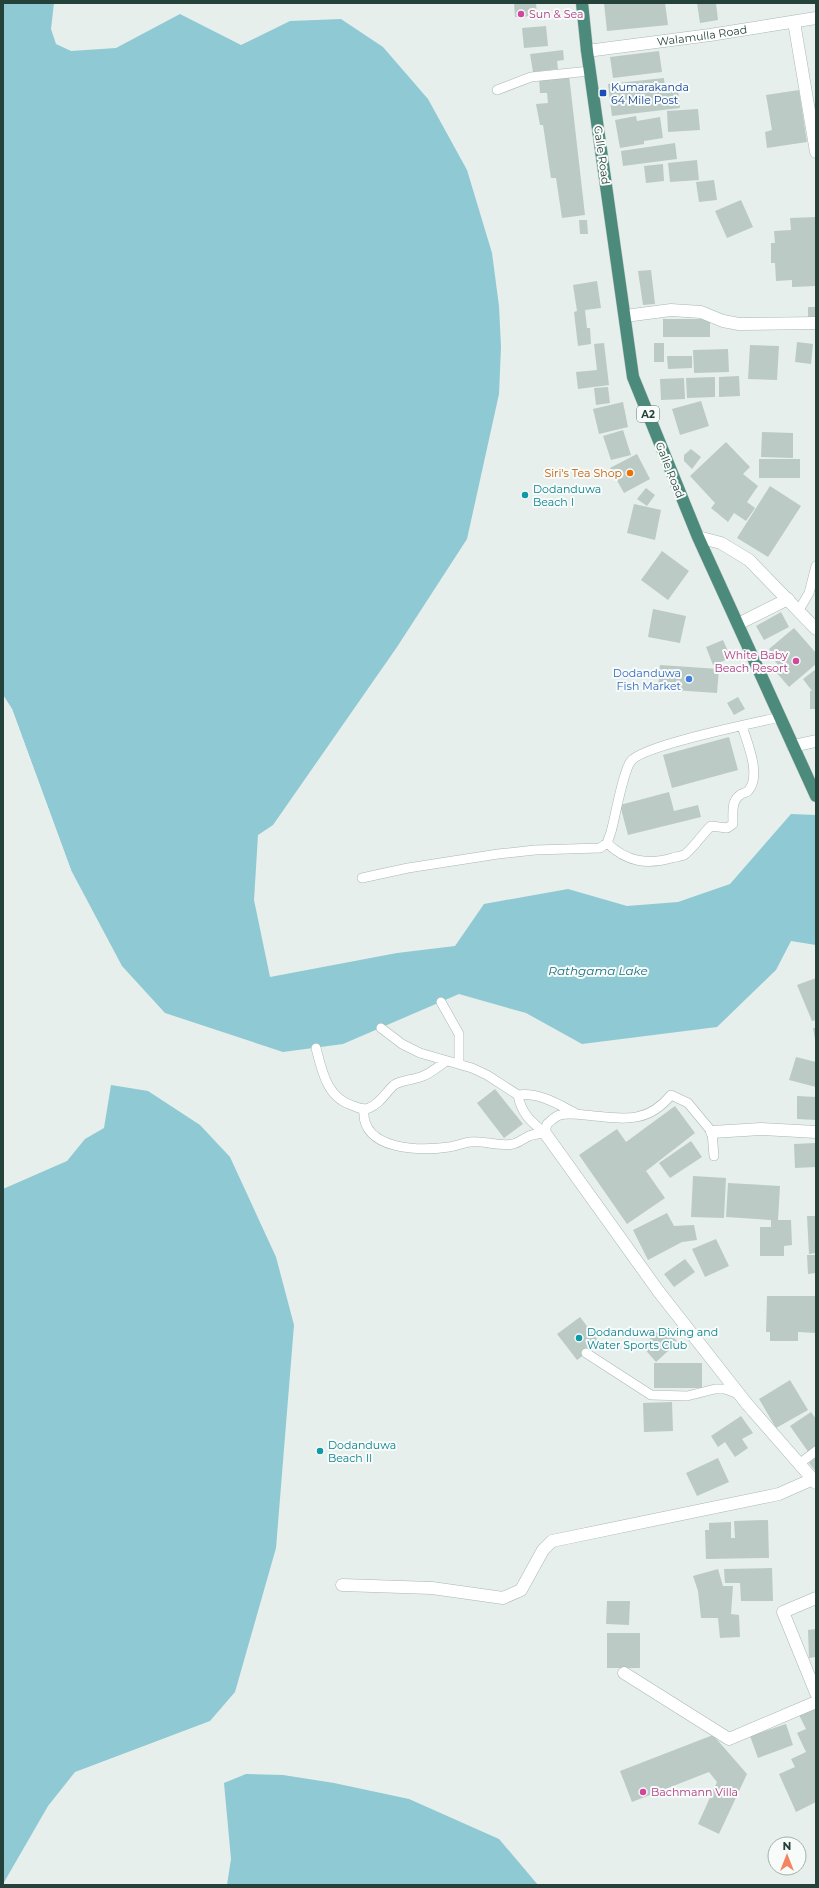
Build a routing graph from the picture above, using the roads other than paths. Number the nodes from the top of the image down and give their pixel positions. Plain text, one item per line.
1 (582, 3) edge
2 (816, 18) edge
3 (794, 22) junction
4 (587, 51) junction
5 (590, 71) junction
6 (497, 90) dead end
7 (816, 152) edge
8 (625, 316) junction
9 (816, 323) edge
10 (698, 537) junction
11 (816, 566) edge
12 (788, 599) junction
13 (799, 610) junction
14 (738, 624) junction
15 (816, 629) edge
16 (780, 717) junction
17 (742, 726) junction
18 (816, 741) edge
19 (793, 746) junction
20 (816, 796) edge
21 (607, 843) junction
22 (362, 878) dead end
23 (441, 1002) dead end
24 (381, 1028) dead end
25 (316, 1048) dead end
26 (446, 1061) junction
27 (459, 1064) junction
28 (518, 1095) junction
29 (364, 1109) junction
30 (577, 1114) junction
31 (712, 1132) junction
32 (816, 1132) edge
33 (544, 1133) junction
34 (714, 1156) dead end
35 (586, 1353) dead end
36 (739, 1394) junction
37 (816, 1451) edge
38 (799, 1464) junction
39 (814, 1481) edge
40 (342, 1585) dead end
41 (816, 1598) edge
42 (624, 1672) dead end
43 (816, 1693) edge
44 (816, 1702) edge

1 - 4 highway, Galle Road / A2
2 - 3 street, Walamulla Road
3 - 4 street, Walamulla Road
3 - 7 street
4 - 5 highway, Galle Road / A2
5 - 6 lane
5 - 8 highway, Galle Road / A2
8 - 9 street
8 - 10 highway, Galle Road / A2
10 - 12 street
10 - 14 highway, Galle Road / A2
11 - 13 lane
12 - 13 street
12 - 14 street
13 - 15 street
14 - 16 highway, Galle Road / A2
16 - 17 lane
16 - 19 highway, Galle Road / A2
17 - 21 lane
17 - 21 lane
18 - 19 street
19 - 20 highway, Galle Road / A2
21 - 22 lane
23 - 27 lane
24 - 26 lane
25 - 29 lane
26 - 27 lane
26 - 29 lane
27 - 28 lane
28 - 30 lane
28 - 33 lane
29 - 33 lane
30 - 31 lane
30 - 33 lane
31 - 32 street
31 - 34 lane
33 - 36 street
35 - 36 lane
36 - 38 street
37 - 38 lane
38 - 39 street
39 - 40 street
41 - 43 street
42 - 44 street

